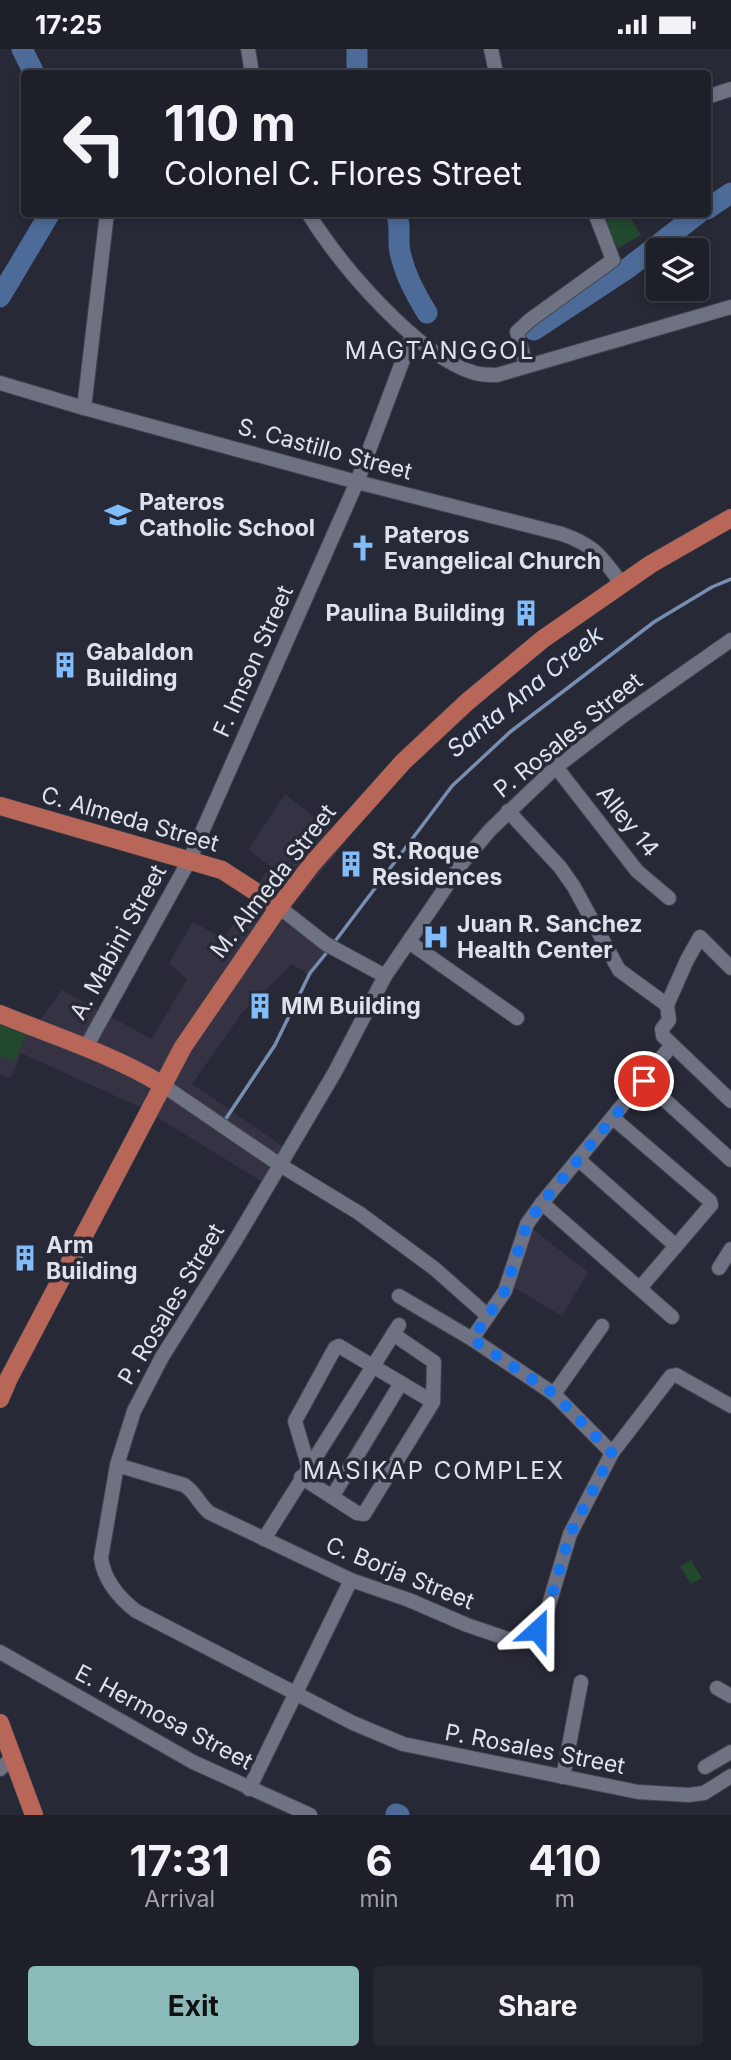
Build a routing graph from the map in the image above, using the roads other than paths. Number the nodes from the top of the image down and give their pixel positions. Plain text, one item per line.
1 (248, 49) edge
2 (491, 49) edge
3 (252, 70) edge
4 (495, 70) edge
5 (731, 89) edge
6 (711, 96) edge
7 (107, 217) edge
8 (310, 217) edge
9 (597, 217) edge
10 (731, 307) edge
11 (412, 337) junction
12 (526, 365) junction
13 (0, 383) edge
14 (84, 408) junction
15 (357, 482) junction
16 (731, 518) edge
17 (622, 584) junction
18 (731, 641) edge
19 (556, 767) junction
20 (0, 806) edge
21 (509, 811) junction
22 (190, 859) junction
23 (669, 898) dead end
24 (279, 907) junction
25 (409, 942) junction
26 (731, 968) edge
27 (385, 976) junction
28 (667, 1005) junction
29 (0, 1014) edge
30 (517, 1018) dead end
31 (672, 1045) junction
32 (86, 1047) junction
33 (644, 1081) junction
34 (162, 1084) junction
35 (731, 1101) edge
36 (613, 1118) junction
37 (579, 1160) junction
38 (731, 1160) edge
39 (280, 1165) junction
40 (542, 1203) junction
41 (676, 1246) junction
42 (731, 1249) edge
43 (719, 1268) dead end
44 (640, 1288) junction
45 (399, 1296) dead end
46 (488, 1316) junction
47 (672, 1317) dead end
48 (602, 1326) dead end
49 (472, 1339) junction
50 (372, 1366) junction
51 (4, 1377) edge
52 (401, 1383) junction
53 (554, 1394) junction
54 (0, 1399) edge
55 (433, 1402) junction
56 (731, 1406) edge
57 (612, 1453) junction
58 (117, 1465) junction
59 (305, 1471) junction
60 (332, 1497) junction
61 (264, 1539) junction
62 (351, 1580) junction
63 (0, 1653) edge
64 (580, 1682) dead end
65 (717, 1688) dead end
66 (296, 1693) junction
67 (731, 1696) edge
68 (0, 1723) edge
69 (731, 1752) edge
70 (6, 1764) edge
71 (705, 1767) dead end
72 (731, 1776) edge
73 (563, 1777) junction
74 (249, 1789) junction
75 (34, 1815) edge
76 (310, 1815) edge

1 - 3 street
2 - 4 street
5 - 6 street
7 - 14 street
8 - 11 street
9 - 12 street
10 - 12 street
11 - 12 street
11 - 15 street, F. Imson Street
13 - 14 street, S. Castillo Street
14 - 15 street, S. Castillo Street
15 - 17 street, S. Castillo Street
15 - 22 street, F. Imson Street
16 - 17 main road, M. Almeda Street
17 - 24 main road, M. Almeda Street
18 - 19 street, P. Rosales Street
19 - 21 street, P. Rosales Street
19 - 23 street, Alley 14
20 - 22 main road, C. Almeda Street
21 - 25 street, P. Rosales Street
21 - 28 street
22 - 24 main road, C. Almeda Street
22 - 32 street, A. Mabini Street
24 - 27 street, C. Almeda Street
24 - 34 main road, M. Almeda Street
25 - 27 street, P. Rosales Street
25 - 30 street
26 - 28 street
27 - 39 street, P. Rosales Street
28 - 31 street
29 - 32 main road
31 - 33 street
31 - 35 street
32 - 34 main road
33 - 36 street
33 - 38 street
34 - 39 street
34 - 51 main road, M. Almeda Street
36 - 37 street
36 - 41 street
37 - 40 street
37 - 41 street
39 - 46 street
39 - 58 street, P. Rosales Street
40 - 44 street
40 - 46 street
41 - 44 street
42 - 43 street
44 - 47 street
45 - 49 street
46 - 49 street
48 - 53 street
49 - 53 street
50 - 52 street
50 - 55 street
50 - 59 street
50 - 59 street
51 - 54 main road, M. Almeda Street
52 - 55 street
52 - 60 street
53 - 57 street
55 - 60 street
56 - 57 street, C. Borja Street
57 - 62 street, C. Borja Street
58 - 61 street, C. Borja Street
58 - 66 street, P. Rosales Street
59 - 60 street
59 - 61 street
61 - 62 street, C. Borja Street
62 - 66 street
63 - 74 street, E. Hermosa Street
64 - 73 street
65 - 67 street
66 - 73 street, P. Rosales Street
66 - 74 street
68 - 70 main road
69 - 71 street
70 - 75 main road
72 - 73 street, P. Rosales Street
74 - 76 street, E. Hermosa Street

